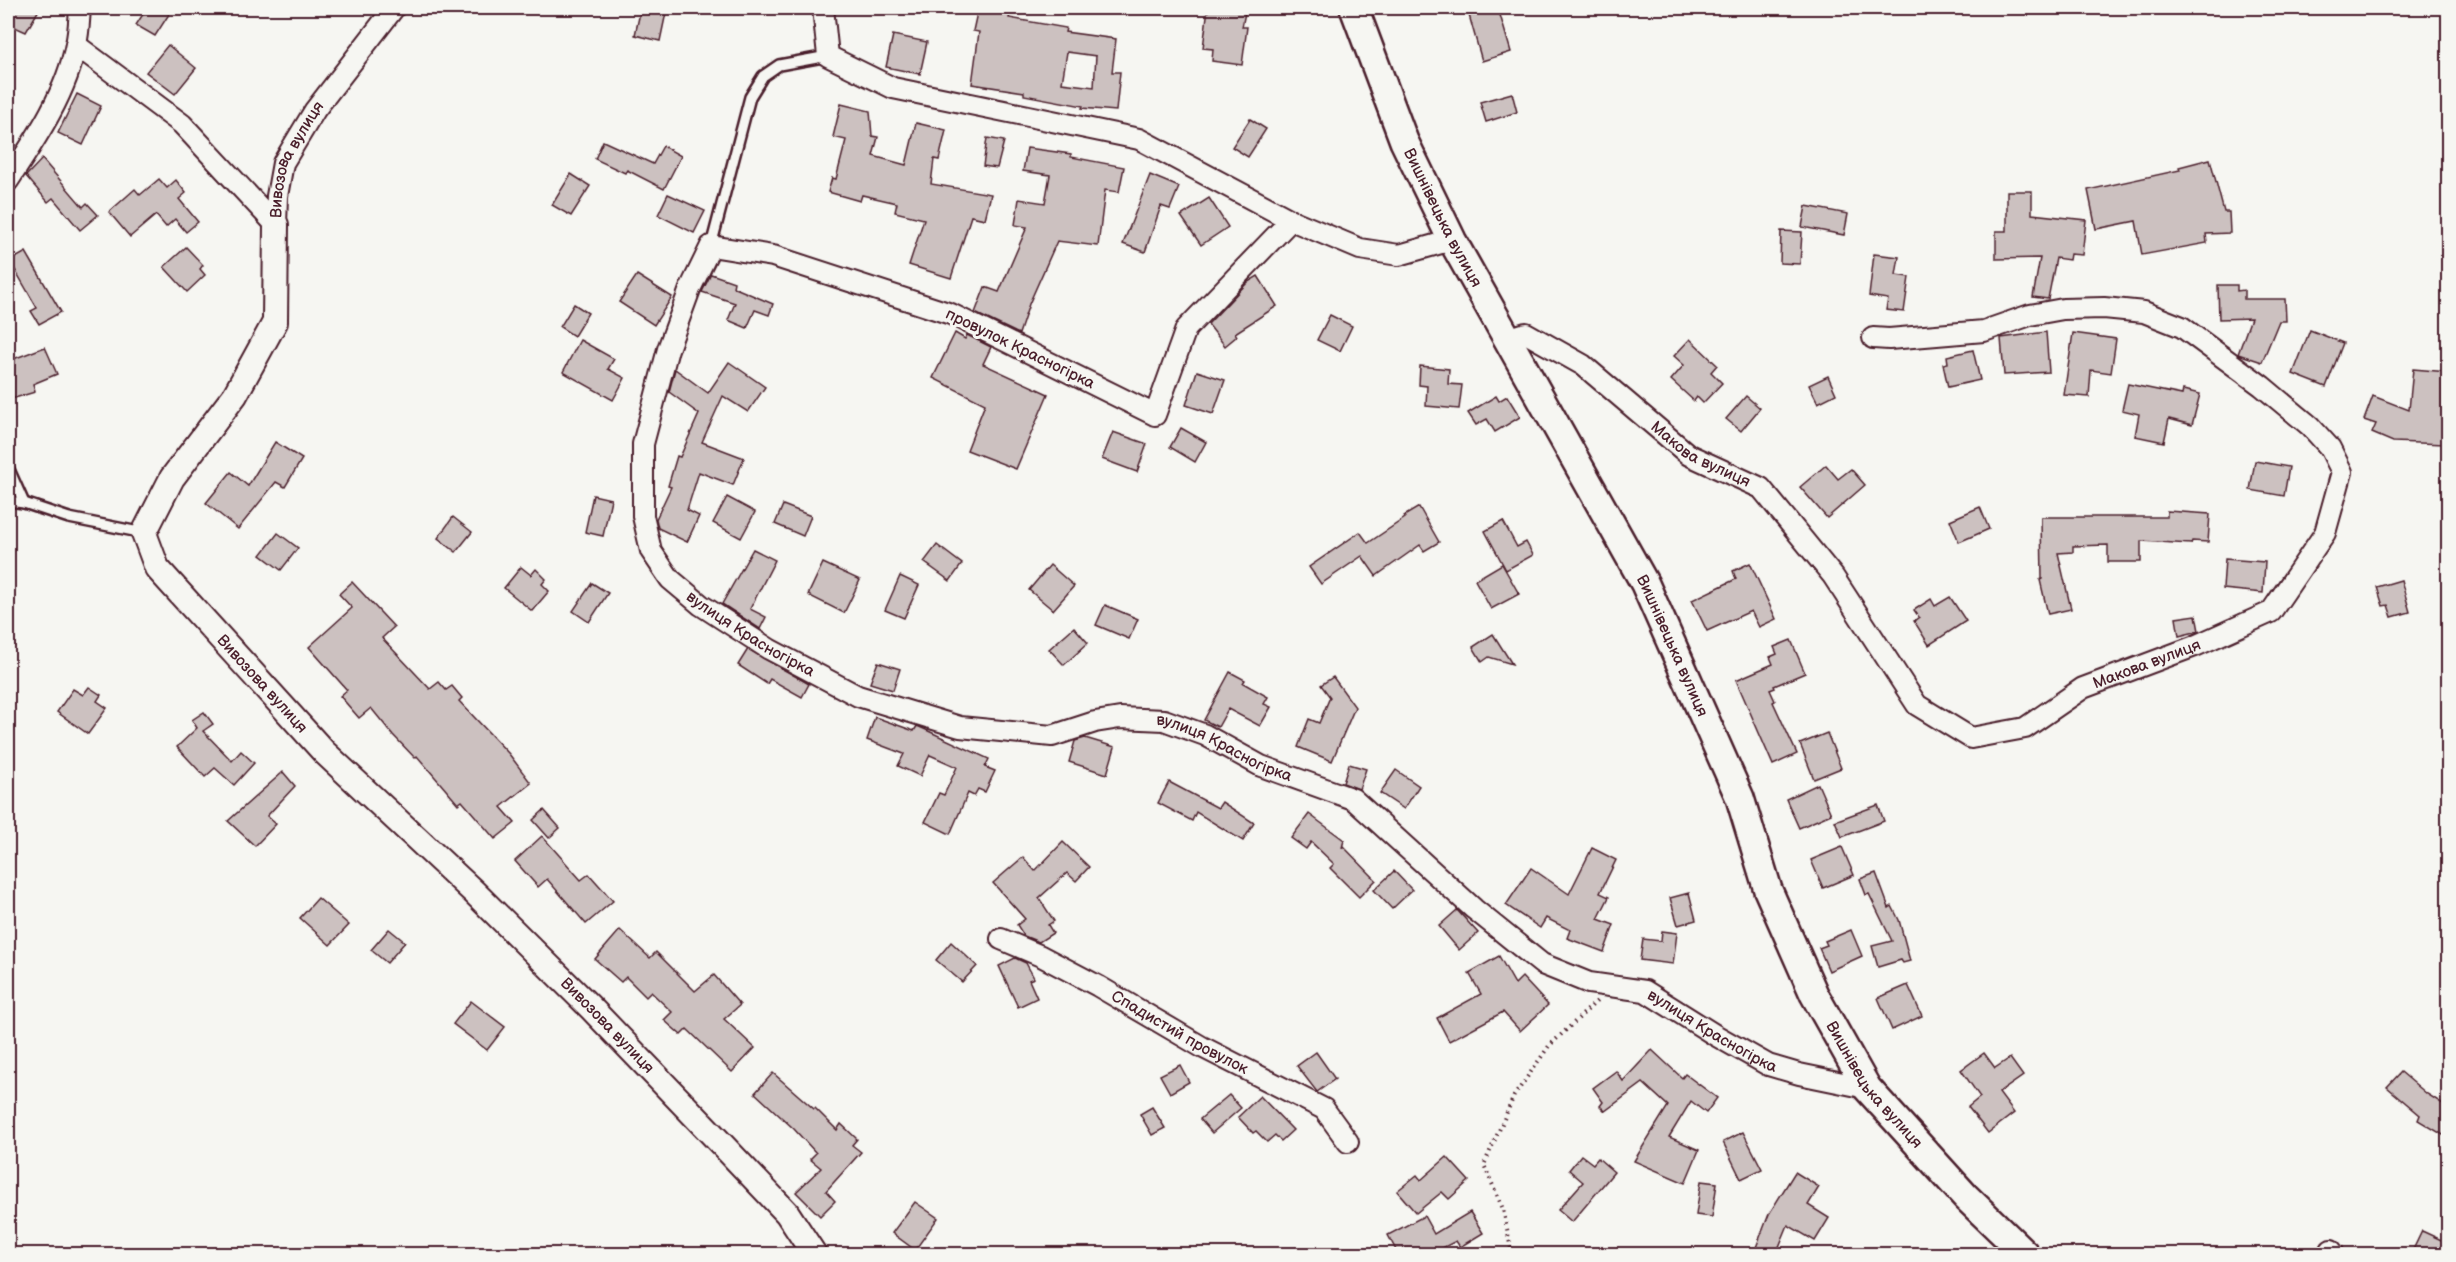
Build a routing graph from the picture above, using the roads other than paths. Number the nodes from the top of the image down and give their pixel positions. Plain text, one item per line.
1 (80, 8) edge
2 (394, 8) edge
3 (823, 8) edge
4 (1354, 8) edge
5 (76, 45) junction
6 (828, 56) junction
7 (8, 181) edge
8 (1291, 220) junction
9 (276, 225) junction
10 (1452, 240) junction
11 (711, 246) junction
12 (1874, 338) dead end
13 (1507, 339) junction
14 (8, 467) edge
15 (8, 501) edge
16 (24, 503) junction
17 (144, 533) junction
18 (1001, 939) dead end
19 (1868, 1088) junction
20 (1348, 1142) dead end
21 (814, 1254) edge
22 (2025, 1254) edge

1 - 5 street
2 - 9 street, Вивозова вулиця
3 - 6 street
4 - 10 main road, Вишнівецька вулиця
5 - 7 street
5 - 9 street
6 - 8 street
6 - 11 lane
8 - 10 street
8 - 11 street, провулок Красногірка
9 - 17 street, Вивозова вулиця
10 - 13 main road, Вишнівецька вулиця
11 - 19 street, вулиця Красногірка
12 - 13 street, Макова вулиця
13 - 19 main road, Вишнівецька вулиця
14 - 16 lane
15 - 16 lane
16 - 17 lane
17 - 21 street, Вивозова вулиця
18 - 20 street, Спадистий провулок
19 - 22 main road, Вишнівецька вулиця

